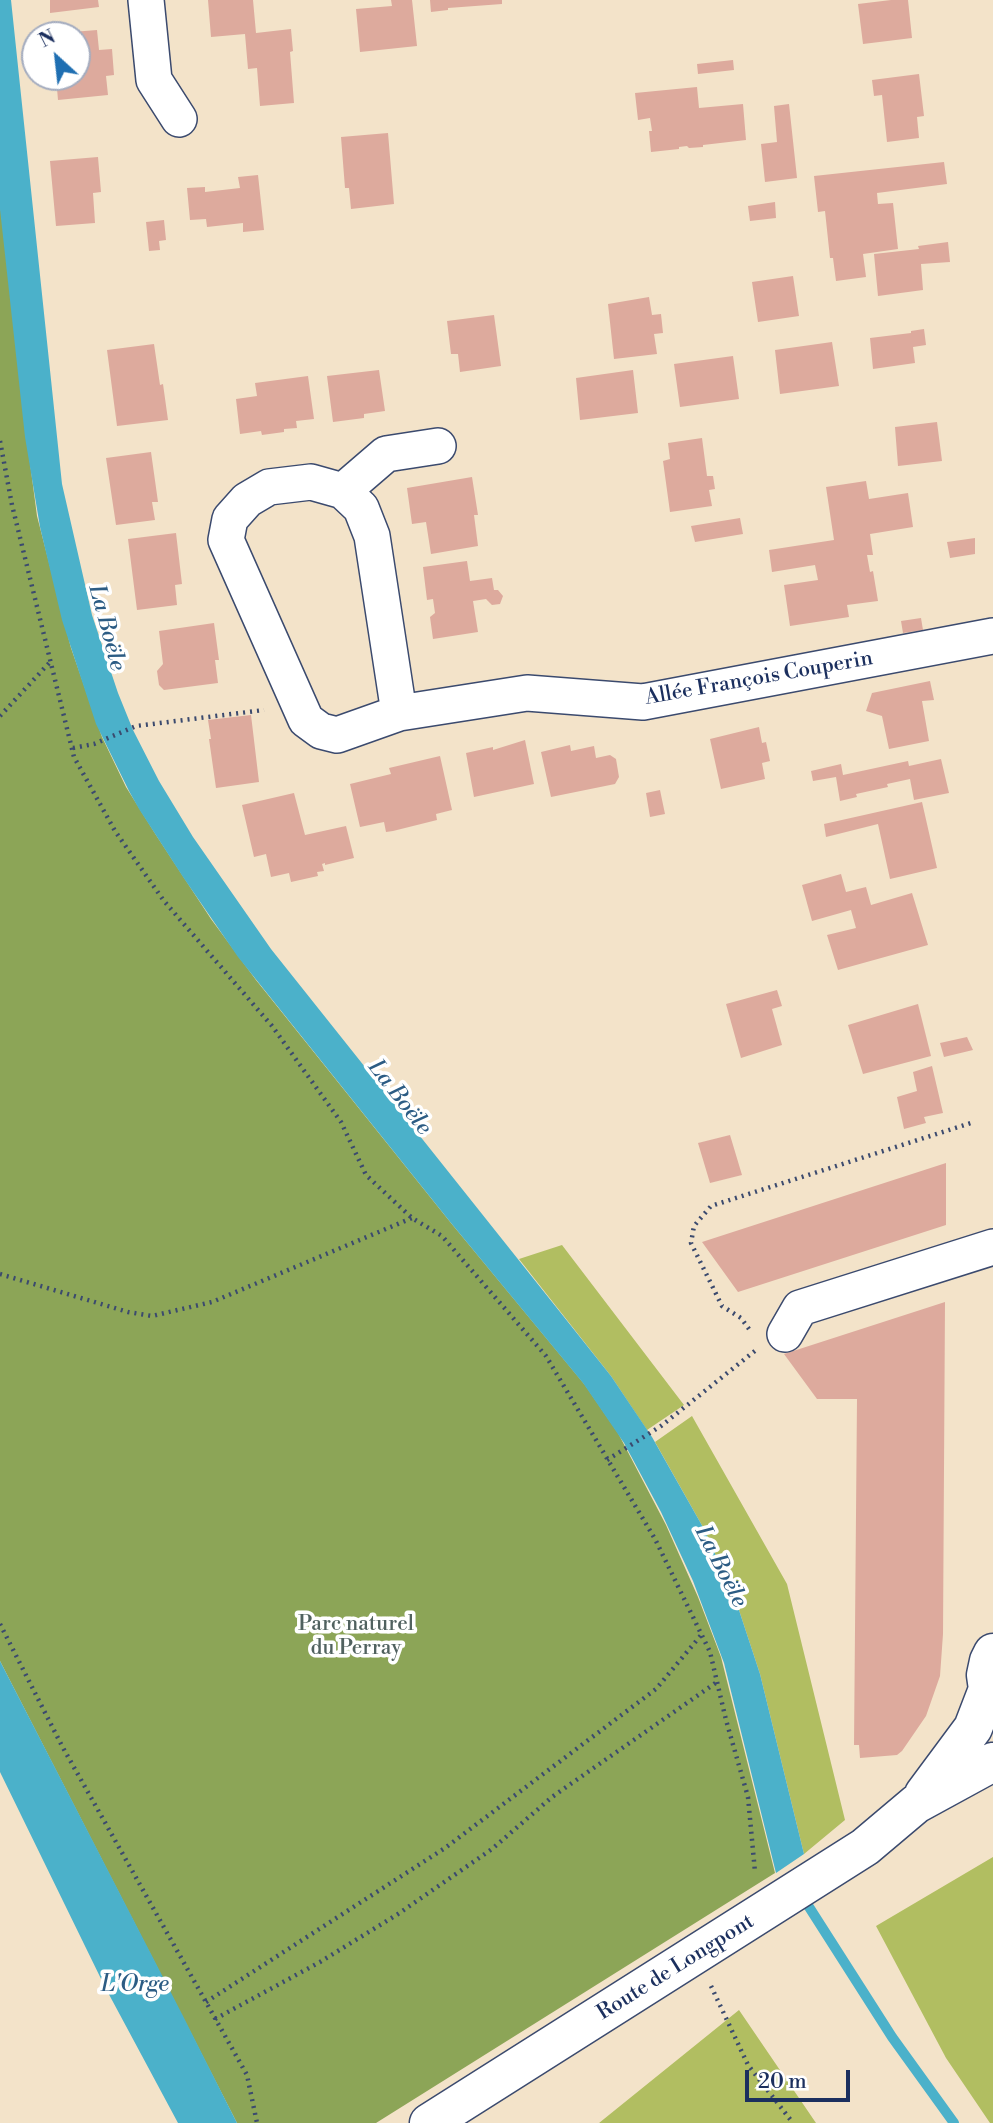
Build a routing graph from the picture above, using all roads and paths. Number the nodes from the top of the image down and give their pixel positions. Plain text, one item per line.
1 (146, 0) edge
2 (179, 119) dead end
3 (0, 441) edge
4 (438, 446) dead end
5 (343, 491) junction
6 (993, 636) edge
7 (51, 661) junction
8 (299, 706) junction
9 (399, 713) junction
10 (0, 716) edge
11 (73, 748) junction
12 (971, 1123) dead end
13 (412, 1218) junction
14 (993, 1247) edge
15 (0, 1274) edge
16 (772, 1341) junction
17 (607, 1460) junction
18 (0, 1624) edge
19 (702, 1634) junction
20 (991, 1680) edge
21 (717, 1682) junction
22 (993, 1762) edge
23 (916, 1804) junction
24 (749, 1922) junction
25 (697, 1954) junction
26 (206, 2003) junction
27 (215, 2019) junction
28 (257, 2123) edge
29 (429, 2123) edge
30 (793, 2123) edge

1 - 2 street
3 - 7 path
4 - 5 street
5 - 8 street, Allée François Couperin
5 - 9 street
6 - 9 street, Allée François Couperin
7 - 10 path
7 - 11 path
8 - 9 street, Allée François Couperin
8 - 11 path
11 - 13 path
12 - 16 path
13 - 15 path
13 - 17 path
14 - 16 street
16 - 17 path
17 - 19 path
18 - 26 path
19 - 21 path
19 - 26 path
20 - 23 main road, Route de Longpont
21 - 24 path
21 - 27 path
22 - 23 main road, Route de Longpont
23 - 24 main road, Route de Longpont
24 - 25 main road, Route de Longpont
25 - 29 main road, Route de Longpont
25 - 30 path
26 - 27 path
27 - 28 path

